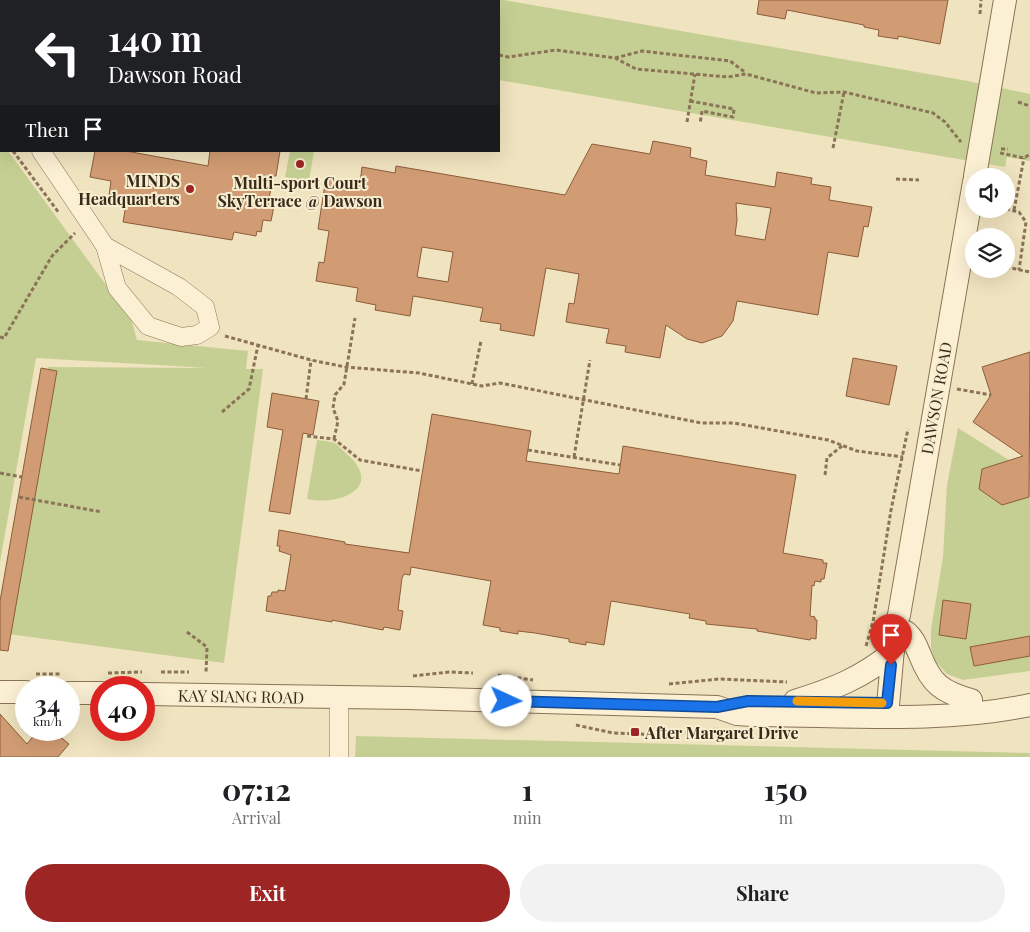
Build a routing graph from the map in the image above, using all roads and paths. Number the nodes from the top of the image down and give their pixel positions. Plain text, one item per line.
1 (1005, 0) edge
2 (500, 55) edge
3 (615, 58) junction
4 (695, 74) junction
5 (746, 74) junction
6 (844, 92) junction
7 (690, 101) junction
8 (1018, 102) dead end
9 (1030, 106) edge
10 (687, 122) dead end
11 (700, 124) dead end
12 (964, 147) dead end
13 (833, 148) dead end
14 (1008, 149) dead end
15 (42, 152) edge
16 (1030, 154) edge
17 (1024, 158) junction
18 (976, 168) edge
19 (896, 179) dead end
20 (919, 180) dead end
21 (1015, 205) edge
22 (1015, 211) edge
23 (968, 218) edge
24 (76, 232) dead end
25 (105, 246) junction
26 (1015, 269) edge
27 (1019, 270) junction
28 (1030, 272) edge
29 (355, 318) dead end
30 (210, 327) junction
31 (0, 338) edge
32 (481, 340) dead end
33 (258, 345) junction
34 (311, 360) junction
35 (590, 360) dead end
36 (345, 366) junction
37 (472, 384) junction
38 (952, 388) dead end
39 (991, 395) dead end
40 (306, 398) dead end
41 (583, 400) junction
42 (222, 412) dead end
43 (307, 436) dead end
44 (334, 439) junction
45 (842, 446) junction
46 (528, 450) dead end
47 (574, 457) junction
48 (903, 457) dead end
49 (620, 465) dead end
50 (422, 471) dead end
51 (0, 473) edge
52 (825, 475) dead end
53 (22, 477) dead end
54 (20, 498) dead end
55 (102, 512) dead end
56 (902, 624) junction
57 (187, 632) dead end
58 (893, 652) junction
59 (206, 673) dead end
60 (498, 674) dead end
61 (536, 680) dead end
62 (660, 684) dead end
63 (1030, 691) edge
64 (0, 692) edge
65 (15, 692) edge
66 (793, 692) junction
67 (155, 694) edge
68 (339, 697) junction
69 (971, 700) junction
70 (1030, 705) edge
71 (717, 707) junction
72 (894, 710) junction
73 (339, 757) edge

1 - 18 street
2 - 3 path
3 - 4 path
3 - 5 path
4 - 5 path
4 - 7 path
5 - 6 path
6 - 12 path
6 - 13 path
7 - 10 path
7 - 11 path
8 - 9 path
14 - 17 path
15 - 25 street
16 - 17 path
17 - 21 path
19 - 20 path
22 - 27 path
23 - 56 street, DAWSON ROAD
24 - 31 path
25 - 30 street
25 - 30 street
26 - 27 path
27 - 28 path
29 - 36 path
30 - 33 path
32 - 37 path
33 - 34 path
33 - 42 path
34 - 36 path
34 - 40 path
35 - 41 path
36 - 37 path
36 - 44 path
37 - 41 path
38 - 39 path
41 - 45 path
41 - 47 path
43 - 44 path
44 - 50 path
45 - 48 path
45 - 52 path
46 - 47 path
47 - 49 path
51 - 53 path
54 - 55 path
56 - 58 street, DAWSON ROAD
56 - 69 street
56 - 72 street, DAWSON ROAD
57 - 59 path
58 - 66 street
58 - 72 street, DAWSON ROAD
60 - 61 path
62 - 66 path
63 - 69 street
64 - 65 street
66 - 71 street, KAY SIANG ROAD
66 - 72 street, KAY SIANG ROAD
67 - 68 street, KAY SIANG ROAD
68 - 71 street, KAY SIANG ROAD
68 - 73 street
69 - 72 street
70 - 72 street
71 - 72 street, KAY SIANG ROAD

